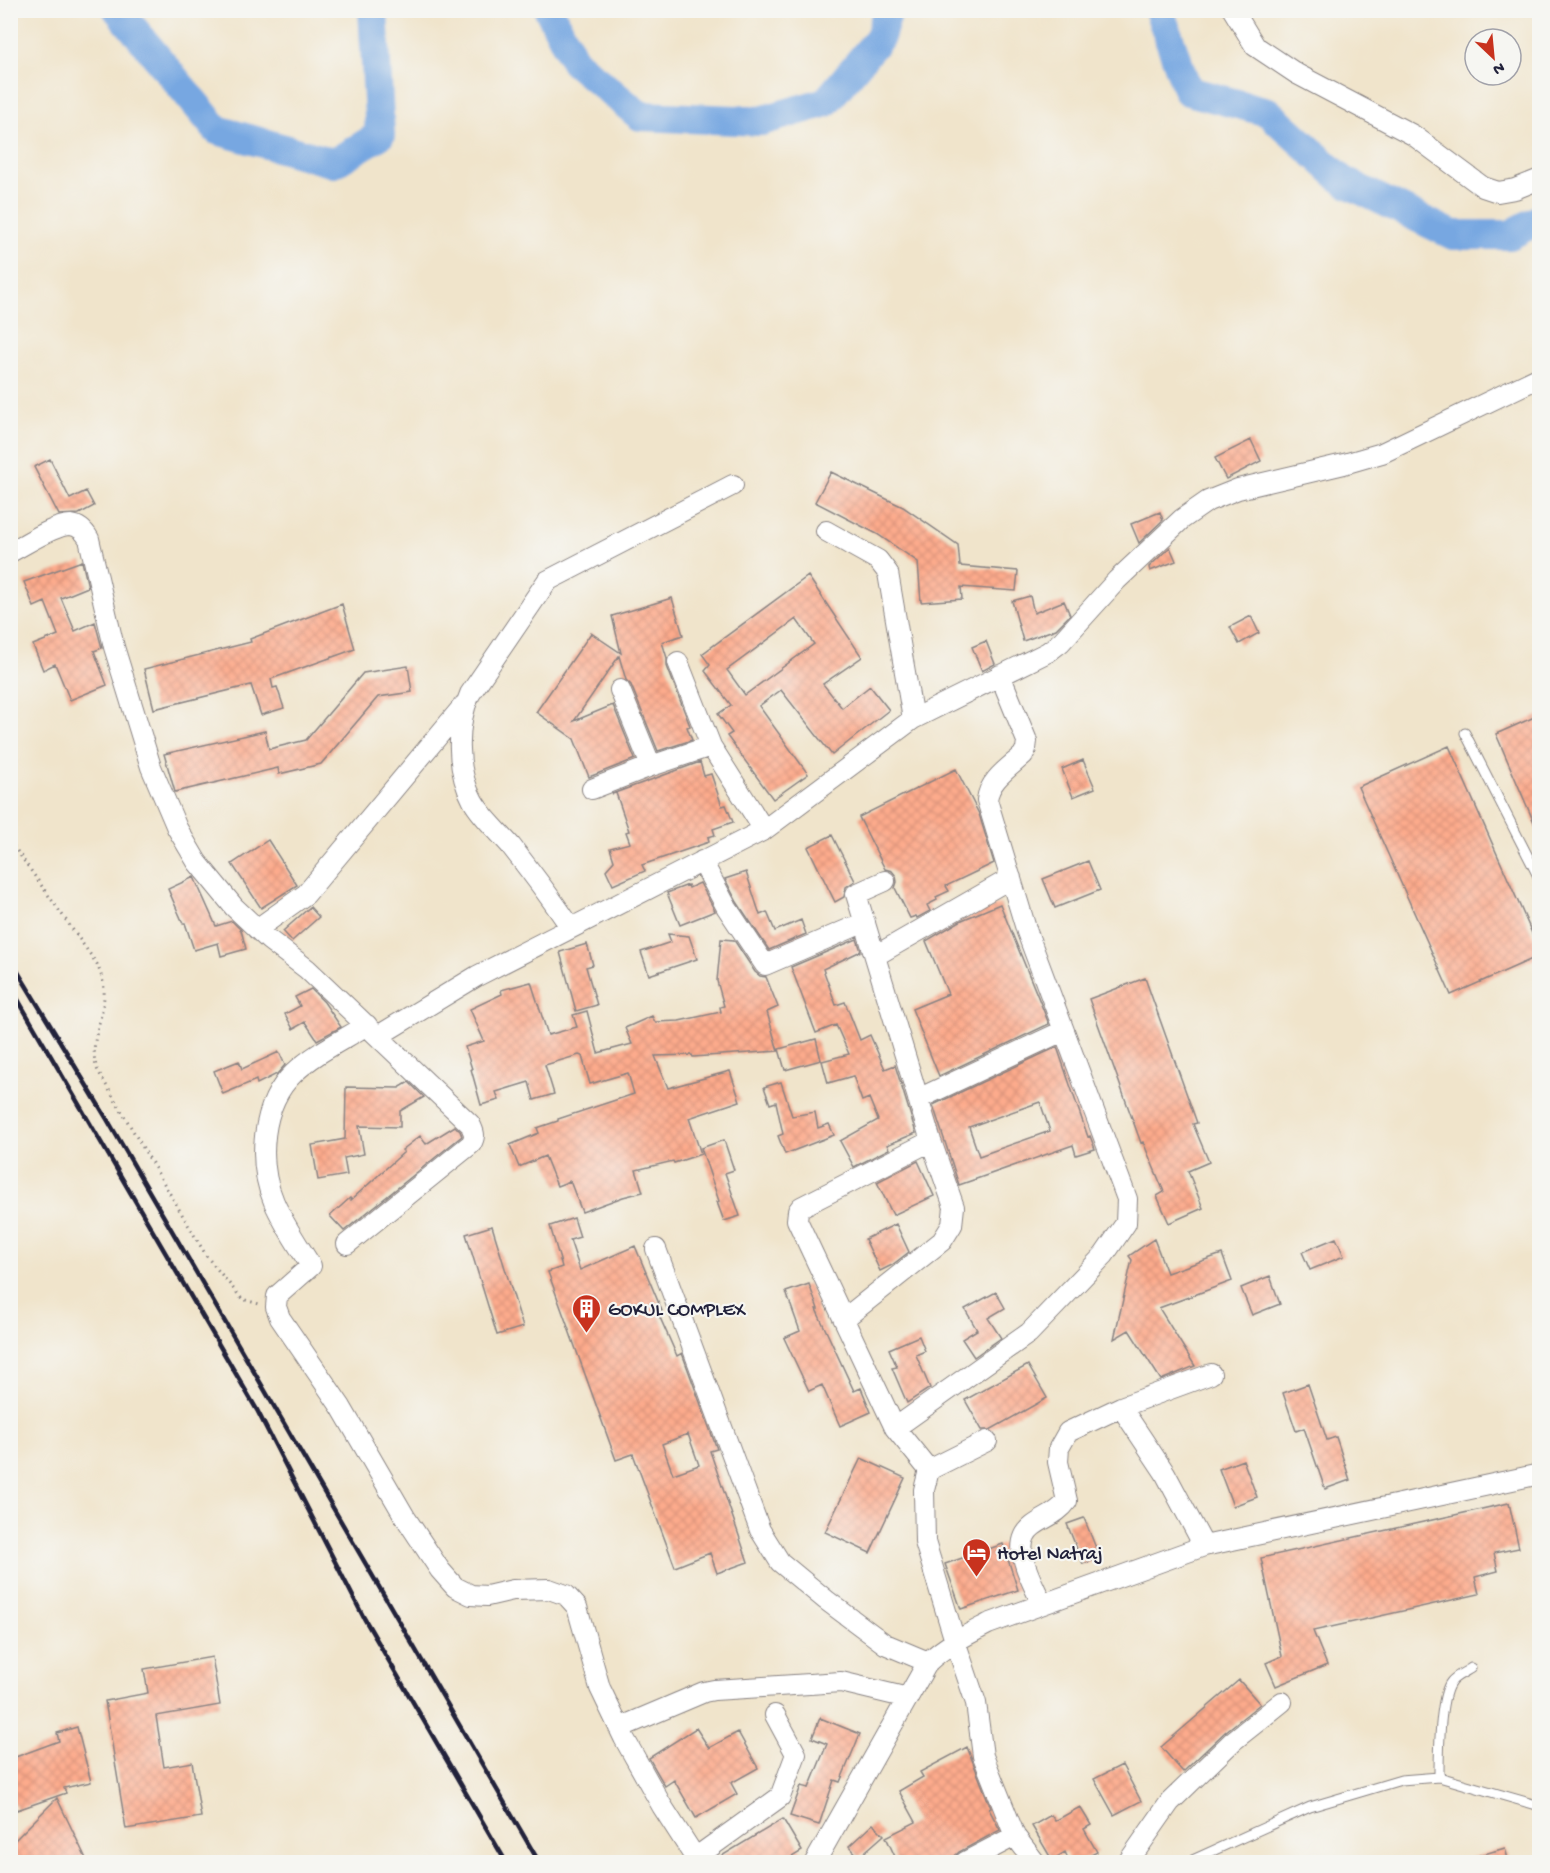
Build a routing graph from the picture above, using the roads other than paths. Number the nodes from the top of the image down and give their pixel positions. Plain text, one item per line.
1 (1233, 10) edge
2 (1539, 179) edge
3 (1539, 376) edge
4 (733, 485) dead end
5 (826, 531) dead end
6 (10, 552) edge
7 (678, 662) dead end
8 (1000, 675) junction
9 (620, 690) dead end
10 (466, 703) junction
11 (913, 719) junction
12 (1465, 733) dead end
13 (711, 746) junction
14 (651, 766) junction
15 (592, 789) dead end
16 (764, 830) junction
17 (702, 861) junction
18 (1011, 878) junction
19 (1539, 880) edge
20 (885, 881) dead end
21 (865, 922) junction
22 (571, 928) junction
23 (257, 929) junction
24 (875, 956) junction
25 (373, 1030) junction
26 (1063, 1031) junction
27 (918, 1099) junction
28 (931, 1141) junction
29 (347, 1244) dead end
30 (656, 1249) dead end
31 (844, 1319) junction
32 (1211, 1374) dead end
33 (1121, 1407) junction
34 (895, 1428) junction
35 (987, 1441) dead end
36 (929, 1470) junction
37 (1539, 1474) edge
38 (1204, 1546) junction
39 (1042, 1604) junction
40 (955, 1641) junction
41 (928, 1662) junction
42 (1471, 1668) dead end
43 (908, 1698) junction
44 (1282, 1702) dead end
45 (775, 1715) dead end
46 (619, 1728) junction
47 (1439, 1777) junction
48 (1539, 1806) edge
49 (1014, 1836) junction
50 (697, 1861) edge
51 (815, 1863) edge
52 (965, 1863) edge
53 (1035, 1863) edge
54 (1128, 1863) edge
55 (1188, 1863) edge

1 - 2 street
3 - 8 street
4 - 10 street
5 - 11 street
6 - 23 street
7 - 13 street
8 - 11 street
8 - 18 street
9 - 14 street
10 - 22 street
10 - 23 street
11 - 16 street
12 - 19 lane
13 - 14 street
13 - 16 street
14 - 15 street
16 - 17 street
17 - 21 street
17 - 22 street
18 - 24 street
18 - 26 street
20 - 21 street
21 - 24 street
22 - 25 street
23 - 25 street
24 - 27 street
25 - 29 street
25 - 46 street
26 - 27 street
26 - 34 street
27 - 28 street
28 - 31 street
28 - 31 street
30 - 41 street
31 - 34 street
32 - 33 street
33 - 38 street
33 - 39 street
34 - 36 street
35 - 36 street
36 - 40 street
37 - 38 street
38 - 39 street
39 - 40 street
40 - 41 street
40 - 49 street
41 - 43 street
42 - 47 lane
43 - 46 street
43 - 51 street
44 - 54 street
45 - 50 street
46 - 50 street
47 - 48 lane
47 - 55 lane
49 - 52 street
49 - 53 street

